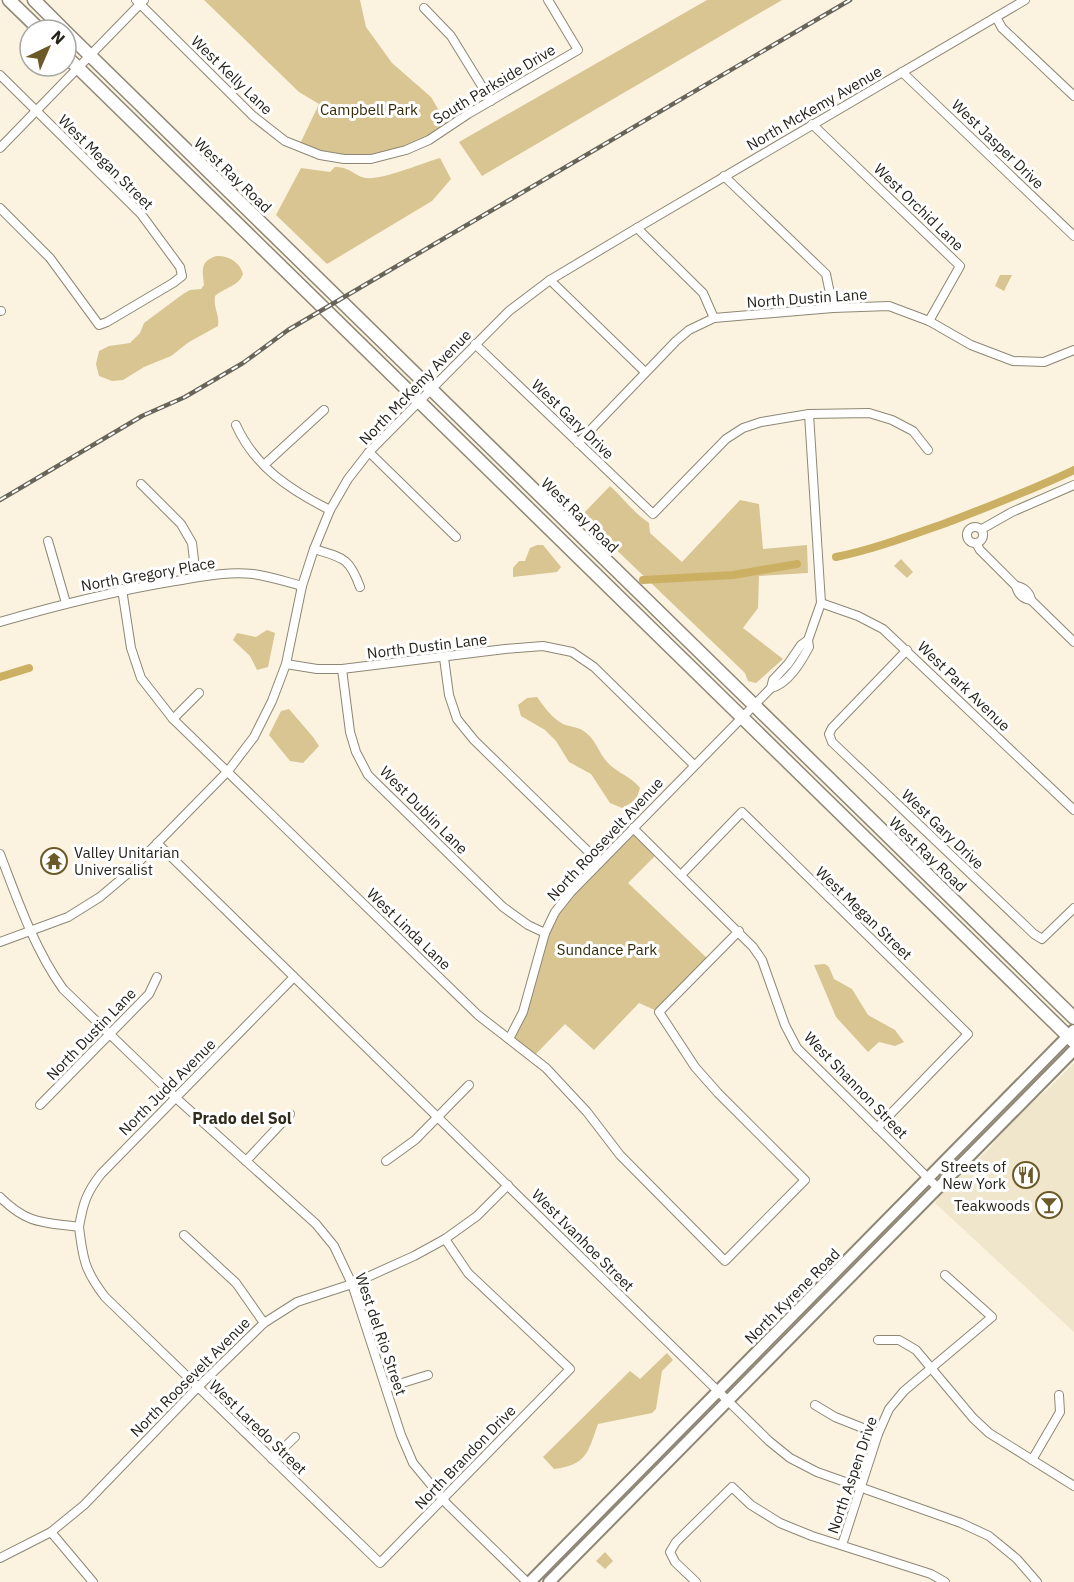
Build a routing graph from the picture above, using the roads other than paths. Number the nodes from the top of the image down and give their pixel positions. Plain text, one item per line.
1 (9, 0) edge
2 (34, 0) edge
3 (548, 0) edge
4 (1025, 0) edge
5 (140, 1) edge
6 (424, 8) dead end
7 (996, 17) junction
8 (28, 18) edge
9 (52, 18) edge
10 (78, 52) edge
11 (78, 60) edge
12 (84, 62) junction
13 (902, 72) junction
14 (0, 75) edge
15 (1074, 96) edge
16 (491, 101) junction
17 (36, 111) junction
18 (812, 124) junction
19 (0, 148) edge
20 (320, 155) joint
21 (724, 176) junction
22 (0, 208) edge
23 (637, 228) junction
24 (1074, 236) edge
25 (550, 280) junction
26 (833, 308) junction
27 (714, 318) junction
28 (928, 321) junction
29 (475, 344) junction
30 (1074, 351) edge
31 (645, 372) junction
32 (431, 389) junction
33 (419, 401) junction
34 (324, 410) dead end
35 (808, 414) junction
36 (236, 425) dead end
37 (578, 443) junction
38 (928, 450) dead end
39 (369, 452) junction
40 (264, 465) junction
41 (141, 484) dead end
42 (1074, 485) edge
43 (330, 510) junction
44 (982, 529) junction
45 (456, 537) dead end
46 (48, 541) dead end
47 (975, 543) junction
48 (314, 549) junction
49 (196, 577) junction
50 (302, 586) junction
51 (360, 587) dead end
52 (122, 589) junction
53 (66, 603) junction
54 (821, 603) junction
55 (0, 622) edge
56 (1074, 642) edge
57 (907, 650) junction
58 (444, 658) junction
59 (286, 664) junction
60 (342, 669) junction
61 (199, 693) dead end
62 (753, 705) junction
63 (741, 717) junction
64 (173, 719) junction
65 (694, 765) junction
66 (228, 771) junction
67 (1074, 810) edge
68 (633, 828) junction
69 (157, 843) junction
70 (0, 854) edge
71 (600, 862) junction
72 (681, 875) junction
73 (1074, 908) edge
74 (30, 931) junction
75 (739, 931) junction
76 (545, 933) junction
77 (0, 942) edge
78 (157, 977) dead end
79 (294, 977) junction
80 (1074, 1018) edge
81 (110, 1034) junction
82 (1072, 1036) edge
83 (509, 1040) junction
84 (1074, 1050) edge
85 (469, 1085) dead end
86 (176, 1098) junction
87 (40, 1106) dead end
88 (290, 1114) dead end
89 (438, 1117) junction
90 (877, 1128) junction
91 (246, 1161) junction
92 (386, 1161) dead end
93 (929, 1178) junction
94 (508, 1185) junction
95 (938, 1188) junction
96 (0, 1197) edge
97 (79, 1227) junction
98 (184, 1235) dead end
99 (445, 1239) junction
100 (945, 1275) dead end
101 (352, 1284) junction
102 (264, 1323) junction
103 (878, 1340) dead end
104 (931, 1367) junction
105 (428, 1376) dead end
106 (197, 1388) junction
107 (386, 1388) junction
108 (718, 1392) junction
109 (1059, 1395) dead end
110 (727, 1402) junction
111 (815, 1405) dead end
112 (878, 1434) junction
113 (295, 1437) dead end
114 (273, 1459) junction
115 (1032, 1461) junction
116 (1074, 1486) edge
117 (861, 1487) junction
118 (443, 1499) junction
119 (51, 1532) junction
120 (842, 1545) junction
121 (0, 1558) edge
122 (380, 1563) joint
123 (93, 1582) edge
124 (529, 1582) edge
125 (549, 1582) edge
126 (696, 1582) edge
127 (945, 1582) edge
128 (1037, 1582) edge

1 - 8 main road
2 - 9 main road, West Ray Road
3 - 16 street, South Parkside Drive
4 - 7 street, North McKemy Avenue
5 - 12 street
5 - 20 street, West Kelly Lane
6 - 16 street
7 - 13 street, North McKemy Avenue
7 - 15 street
10 - 12 main road, West Ray Road
11 - 12 main road, West Ray Road
12 - 17 street
12 - 32 main road, West Ray Road
12 - 33 main road, West Ray Road
13 - 18 street, North McKemy Avenue
13 - 24 street, West Jasper Drive
14 - 17 street, West Megan Street
16 - 20 street, South Parkside Drive
17 - 19 street
17 - 22 street, West Megan Street
18 - 21 street, North McKemy Avenue
18 - 28 street, West Orchid Lane
21 - 23 street, North McKemy Avenue
21 - 26 street
23 - 25 street, North McKemy Avenue
23 - 27 street
25 - 29 street, North McKemy Avenue
25 - 31 street
26 - 27 street, North Dustin Lane
26 - 28 street, North Dustin Lane
27 - 31 street, North Dustin Lane
28 - 30 street, North Dustin Lane
29 - 32 street, North McKemy Avenue
29 - 37 street, West Gary Drive
31 - 37 street, North Dustin Lane
32 - 33 street, North McKemy Avenue
32 - 62 main road, West Ray Road
33 - 39 street, North McKemy Avenue
33 - 63 main road, West Ray Road
34 - 40 street
35 - 37 street, West Gary Drive
35 - 38 street
35 - 54 street, North Roosevelt Avenue
36 - 40 street
39 - 43 street, North McKemy Avenue
39 - 45 street
40 - 43 street
41 - 49 street
42 - 44 street
43 - 48 street, North McKemy Avenue
44 - 47 street
44 - 47 street
46 - 53 street
47 - 56 street
48 - 50 street, North McKemy Avenue
48 - 51 street
49 - 50 street, North Gregory Place
49 - 52 street, North Gregory Place
50 - 59 street, North McKemy Avenue
52 - 53 street, North Gregory Place
52 - 64 street, West Linda Lane
53 - 55 street, North Gregory Place
54 - 57 street, West Park Avenue
54 - 62 street, North Roosevelt Avenue
57 - 67 street, West Park Avenue
57 - 73 street, West Gary Drive
58 - 60 street, North Dustin Lane
58 - 65 street, North Dustin Lane
58 - 71 street
59 - 60 street, North Dustin Lane
59 - 66 street, North McKemy Avenue
60 - 76 street, West Dublin Lane
61 - 64 street
62 - 63 street, North Roosevelt Avenue
62 - 80 main road, West Ray Road
63 - 65 street, North Roosevelt Avenue
63 - 82 main road, West Ray Road
64 - 66 street, West Linda Lane
65 - 68 street, North Roosevelt Avenue
66 - 69 street, North McKemy Avenue
66 - 83 street, West Linda Lane
68 - 71 street, North Roosevelt Avenue
68 - 72 street, West Shannon Street
69 - 74 street, North McKemy Avenue
69 - 79 street, West Ivanhoe Street
70 - 74 street, West del Rio Street
71 - 76 street, North Roosevelt Avenue
72 - 75 street, West Shannon Street
72 - 90 street, West Megan Street
74 - 77 street, North McKemy Avenue
74 - 81 street, West del Rio Street
75 - 83 street, West Linda Lane
75 - 90 street, West Shannon Street
76 - 83 street, North Roosevelt Avenue
78 - 81 street, North Dustin Lane
79 - 86 street, North Judd Avenue
79 - 89 street, West Ivanhoe Street
81 - 86 street, West del Rio Street
81 - 87 street, North Dustin Lane
82 - 93 main road, North Kyrene Road
84 - 95 main road, North Kyrene Road
85 - 89 street
86 - 91 street, West del Rio Street
86 - 97 street, North Judd Avenue
88 - 91 street
89 - 92 street
89 - 94 street, West Ivanhoe Street
90 - 93 street, West Shannon Street
91 - 101 street, West del Rio Street
93 - 95 street, West Shannon Street
93 - 108 main road, North Kyrene Road
94 - 99 street, North Roosevelt Avenue
94 - 108 street, West Ivanhoe Street
95 - 110 main road, North Kyrene Road
96 - 97 street
97 - 106 street, West Laredo Street
98 - 102 street
99 - 101 street, North Roosevelt Avenue
99 - 118 street, North Brandon Drive
100 - 104 street, North Aspen Drive
101 - 102 street, North Roosevelt Avenue
101 - 107 street, West del Rio Street
102 - 106 street, North Roosevelt Avenue
103 - 104 street
104 - 112 street, North Aspen Drive
104 - 115 street
105 - 107 street
106 - 114 street, West Laredo Street
106 - 119 street, North Roosevelt Avenue
107 - 118 street, West del Rio Street
108 - 110 street, West Ivanhoe Street
108 - 124 main road, North Kyrene Road
109 - 115 street
110 - 117 street, West Ivanhoe Street
110 - 125 main road, North Kyrene Road
111 - 112 street
112 - 117 street, North Aspen Drive
113 - 114 street
114 - 122 street, West Laredo Street
115 - 116 street
117 - 120 street, North Aspen Drive
117 - 128 street, West Ivanhoe Street
118 - 122 street, North Brandon Drive
118 - 124 street, West del Rio Street
119 - 121 street, North Roosevelt Avenue
119 - 123 street
120 - 126 street
120 - 127 street

